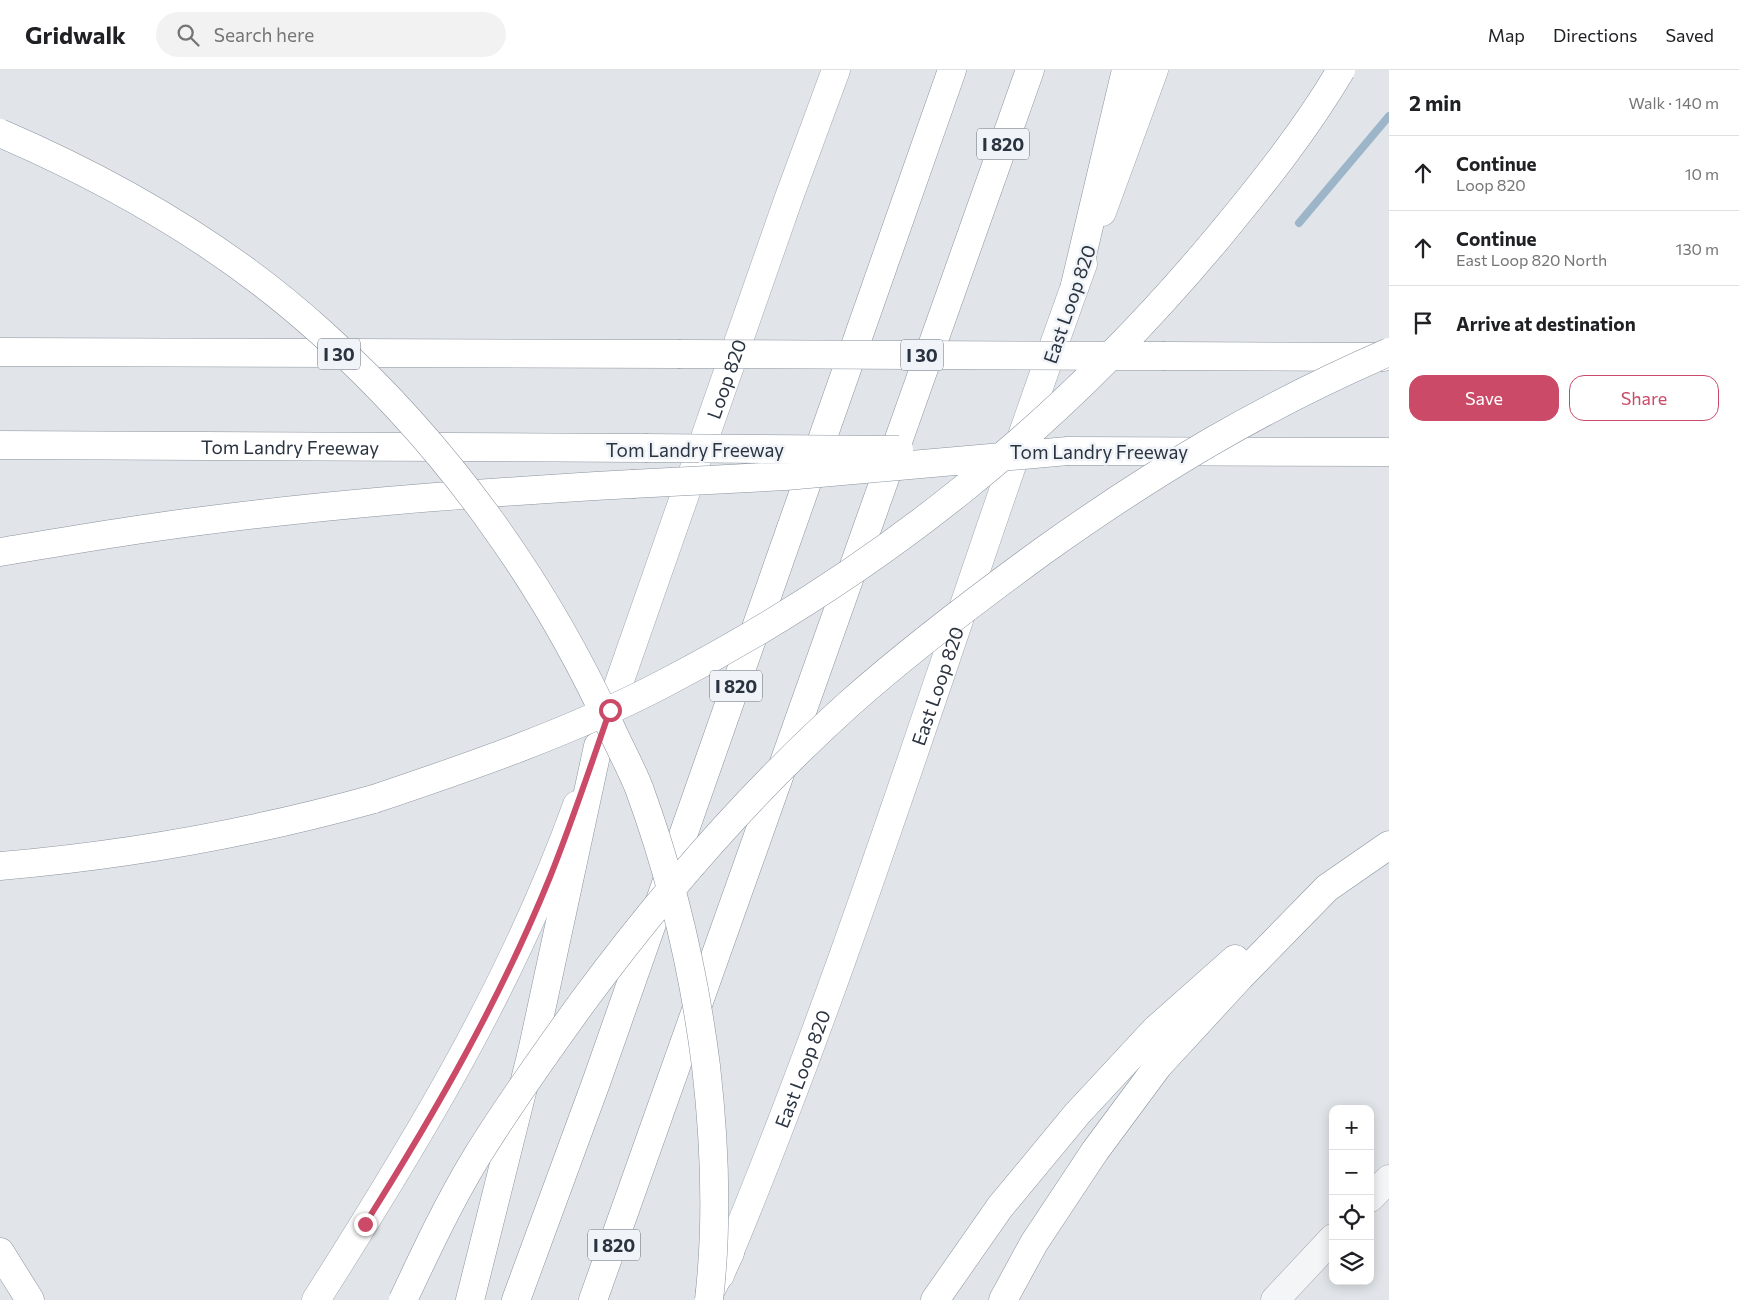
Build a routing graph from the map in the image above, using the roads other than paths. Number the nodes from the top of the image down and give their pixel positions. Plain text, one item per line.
1 (836, 70) edge
2 (952, 70) edge
3 (1030, 70) edge
4 (1126, 70) edge
5 (1154, 70) edge
6 (1342, 70) edge
7 (0, 133) edge
8 (1075, 285) junction
9 (0, 352) edge
10 (1389, 352) edge
11 (1389, 357) edge
12 (0, 445) edge
13 (1068, 451) junction
14 (1389, 452) edge
15 (0, 552) edge
16 (598, 746) junction
17 (1389, 845) edge
18 (0, 866) edge
19 (1327, 888) junction
20 (1389, 1179) edge
21 (1373, 1195) edge
22 (1331, 1240) edge
23 (0, 1252) edge
24 (730, 1253) junction
25 (30, 1300) edge
26 (316, 1300) edge
27 (403, 1300) edge
28 (470, 1300) edge
29 (516, 1300) edge
30 (594, 1300) edge
31 (705, 1300) edge
32 (710, 1300) edge
33 (934, 1300) edge
34 (1003, 1300) edge
35 (1275, 1300) edge

1 - 16 main road, Loop 820
2 - 29 main road, I 820
3 - 30 main road, I 820
4 - 8 main road
5 - 8 main road, East Loop 820
6 - 18 main road, bridge
7 - 32 main road, bridge
8 - 24 main road, East Loop 820
9 - 11 main road, I 30, bridge
10 - 27 main road, bridge
12 - 13 main road, Tom Landry Freeway, bridge
13 - 14 main road, Tom Landry Freeway
13 - 15 main road, bridge
16 - 26 main road
16 - 28 main road
17 - 19 main road
19 - 33 main road
19 - 34 main road
20 - 21 street
22 - 35 street
23 - 25 main road
24 - 31 main road
24 - 32 main road, East Loop 820

